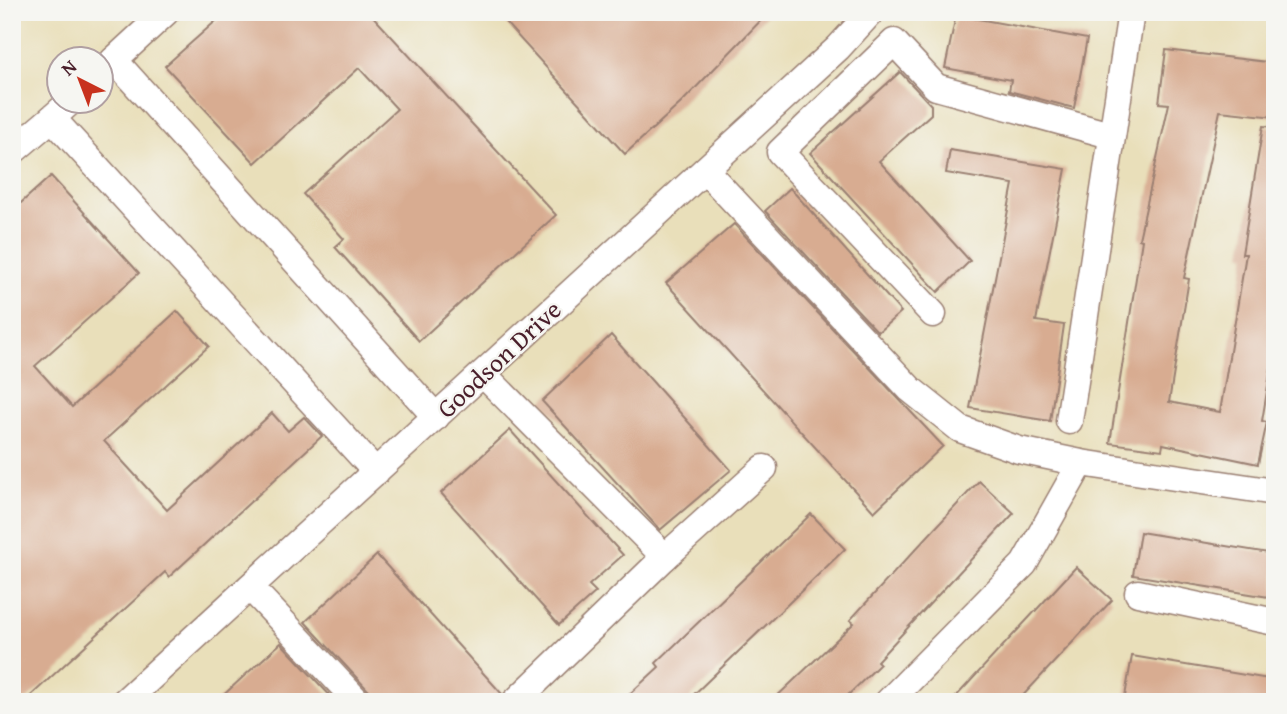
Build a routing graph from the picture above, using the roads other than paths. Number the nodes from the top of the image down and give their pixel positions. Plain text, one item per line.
1 (166, 12) edge
2 (871, 12) edge
3 (1131, 12) edge
4 (116, 59) edge
5 (116, 75) edge
6 (54, 116) edge
7 (66, 116) edge
8 (1110, 135) junction
9 (12, 152) edge
10 (705, 170) junction
11 (933, 314) dead end
12 (483, 374) junction
13 (436, 417) junction
14 (1069, 421) dead end
15 (1081, 463) junction
16 (764, 468) dead end
17 (376, 472) junction
18 (1275, 492) edge
19 (665, 557) junction
20 (250, 587) junction
21 (1138, 593) dead end
22 (1275, 622) edge
23 (124, 702) edge
24 (358, 702) edge
25 (515, 702) edge
26 (888, 702) edge

1 - 4 street
2 - 10 street, Goodson Drive
3 - 8 street
5 - 13 street
6 - 9 street
7 - 17 street
8 - 11 street
8 - 14 street
10 - 12 street, Goodson Drive
10 - 15 street
12 - 13 street, Goodson Drive
12 - 19 street
13 - 17 street, Goodson Drive
15 - 18 street
15 - 26 street
16 - 19 street
17 - 20 street, Goodson Drive
19 - 25 street
20 - 23 street, Goodson Drive
20 - 24 street
21 - 22 street

